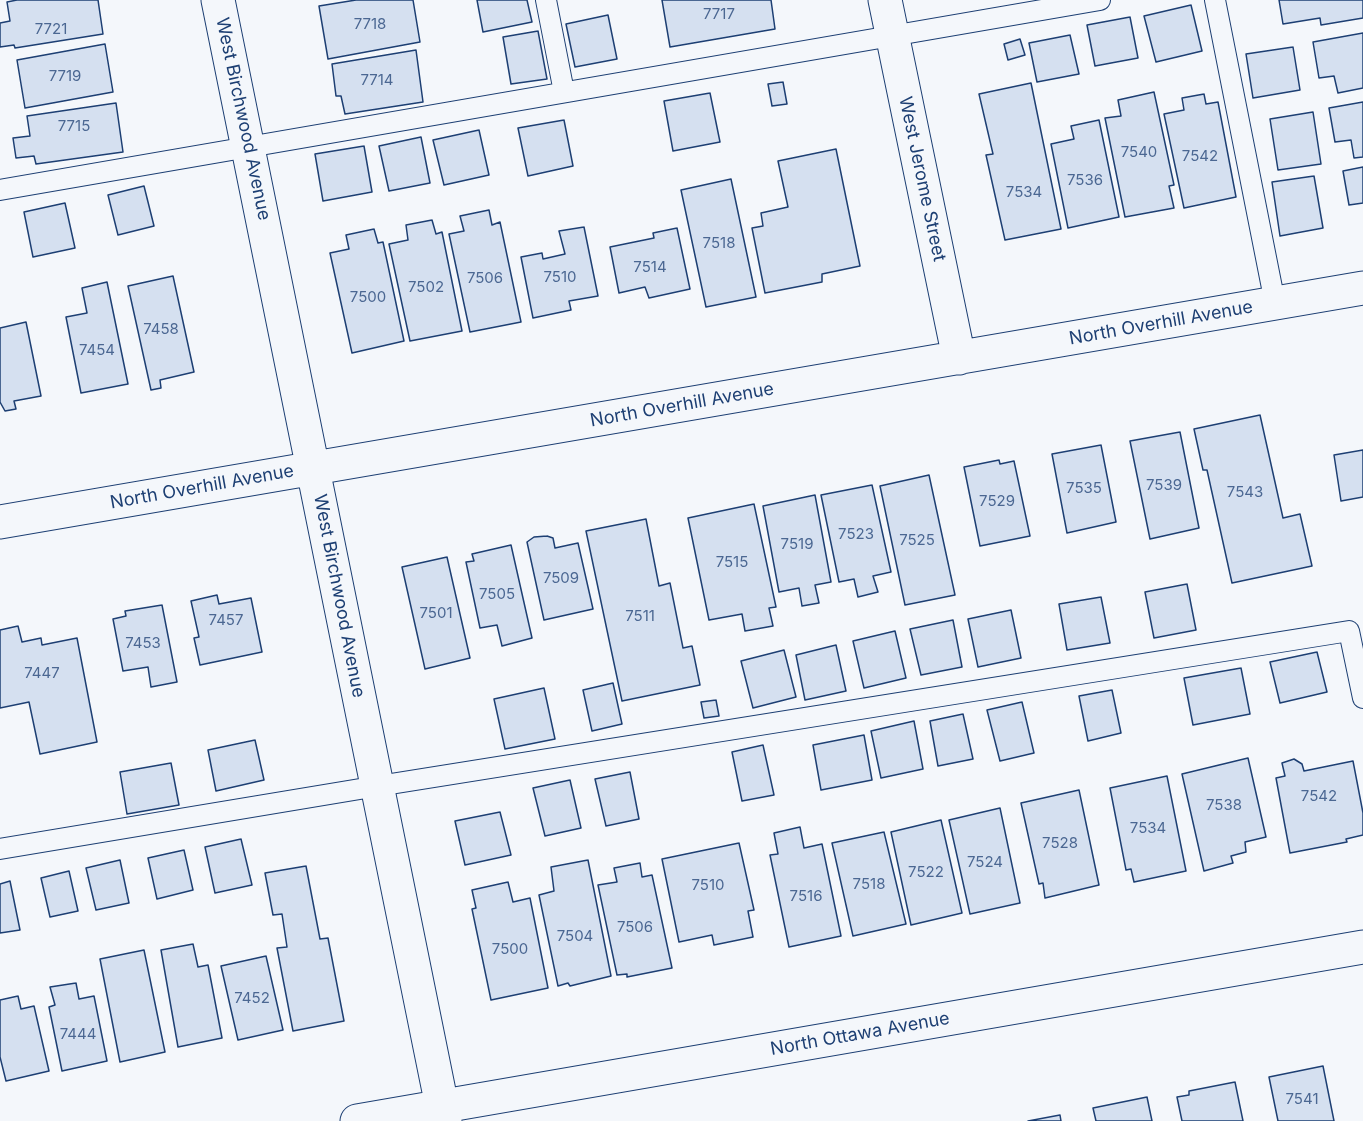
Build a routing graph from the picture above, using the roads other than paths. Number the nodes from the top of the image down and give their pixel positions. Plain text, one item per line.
1 (218, 0) edge
2 (546, 0) edge
3 (885, 0) edge
4 (1100, 0) edge
5 (1215, 0) edge
6 (892, 35) junction
7 (564, 92) junction
8 (248, 148) junction
9 (0, 190) edge
10 (1363, 288) edge
11 (1275, 303) junction
12 (959, 358) junction
13 (314, 468) junction
14 (0, 522) edge
15 (1363, 698) edge
16 (378, 786) junction
17 (0, 849) edge
18 (1363, 947) edge
19 (444, 1114) edge
20 (357, 1121) edge

1 - 8 street, West Birchwood Avenue
2 - 7 lane
3 - 6 street, West Jerome Street
4 - 6 lane
5 - 11 lane
6 - 7 lane
6 - 12 street, West Jerome Street
7 - 8 lane
8 - 9 lane
8 - 13 street, West Birchwood Avenue
10 - 11 street, North Overhill Avenue
11 - 12 street, North Overhill Avenue
12 - 13 street, North Overhill Avenue
13 - 14 street, North Overhill Avenue
13 - 16 street, West Birchwood Avenue
15 - 16 lane
16 - 17 lane
16 - 19 street, West Birchwood Avenue
18 - 19 street, North Ottawa Avenue
19 - 20 street, North Ottawa Avenue

